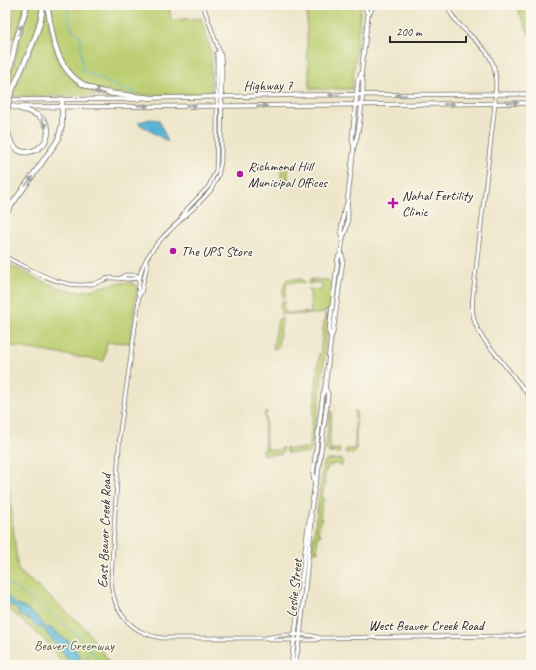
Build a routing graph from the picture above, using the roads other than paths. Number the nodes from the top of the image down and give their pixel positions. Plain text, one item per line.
1 (7, 5) edge
2 (27, 5) edge
3 (43, 5) edge
4 (47, 5) edge
5 (203, 5) edge
6 (366, 5) edge
7 (372, 5) edge
8 (447, 5) edge
9 (368, 15) junction
10 (5, 28) edge
11 (217, 51) joint
12 (361, 75) junction
13 (531, 94) edge
14 (356, 95) junction
15 (362, 95) junction
16 (7, 96) edge
17 (495, 96) junction
18 (220, 97) junction
19 (152, 98) junction
20 (62, 99) junction
21 (5, 100) edge
22 (531, 103) edge
23 (495, 104) junction
24 (356, 105) junction
25 (360, 105) junction
26 (217, 106) junction
27 (222, 106) junction
28 (62, 107) junction
29 (8, 108) edge
30 (354, 146) junction
31 (199, 197) junction
32 (202, 200) junction
33 (5, 214) edge
34 (178, 221) junction
35 (5, 257) edge
36 (146, 261) junction
37 (140, 277) junction
38 (139, 295) junction
39 (531, 398) edge
40 (311, 512) junction
41 (531, 632) edge
42 (295, 638) junction
43 (300, 638) junction
44 (294, 665) edge

1 - 10 highway
16 -> 2 highway
3 - 16 highway
19 -> 4 highway
5 - 11 street
6 - 9 main road, Leslie Street
7 - 9 main road, Leslie Street
8 - 17 street
9 - 12 main road, Leslie Street
11 - 18 main road
12 - 14 main road, Leslie Street
12 - 15 main road, Leslie Street
13 - 17 main road, Highway 7
14 - 15 main road, Highway 7
14 -> 18 main road, Highway 7
14 - 24 main road, Leslie Street
17 -> 15 main road, Highway 7
15 - 25 main road, Leslie Street
16 - 29 highway, bridge
17 - 23 street
18 - 19 main road, Highway 7
18 - 26 street, East Beaver Creek Road
18 - 27 main road
19 - 20 main road, Highway 7
20 - 21 main road, Highway 7
20 - 28 highway
23 -> 22 main road, Highway 7
25 -> 23 main road, Highway 7
23 - 39 street
24 - 25 main road, Highway 7
27 -> 24 main road, Highway 7
24 - 30 main road, Leslie Street
25 - 30 main road, Leslie Street
26 - 27 main road, Highway 7
28 -> 26 main road, Highway 7
26 - 31 street, East Beaver Creek Road
27 - 32 street, East Beaver Creek Road
28 - 29 main road, Highway 7
33 -> 28 highway
29 -> 29 highway
30 - 40 main road, Leslie Street
31 - 32 street
31 - 34 street, East Beaver Creek Road
32 - 34 street, East Beaver Creek Road
34 - 36 street, East Beaver Creek Road
35 - 37 street
36 - 37 street, East Beaver Creek Road
36 - 38 street, East Beaver Creek Road
37 - 38 street, East Beaver Creek Road
38 - 42 street, East Beaver Creek Road
40 - 42 main road, Leslie Street
40 - 43 main road, Leslie Street
41 - 43 street, West Beaver Creek Road
42 - 43 street, East Beaver Creek Road
42 - 44 main road, Leslie Street
43 - 44 main road, Leslie Street

